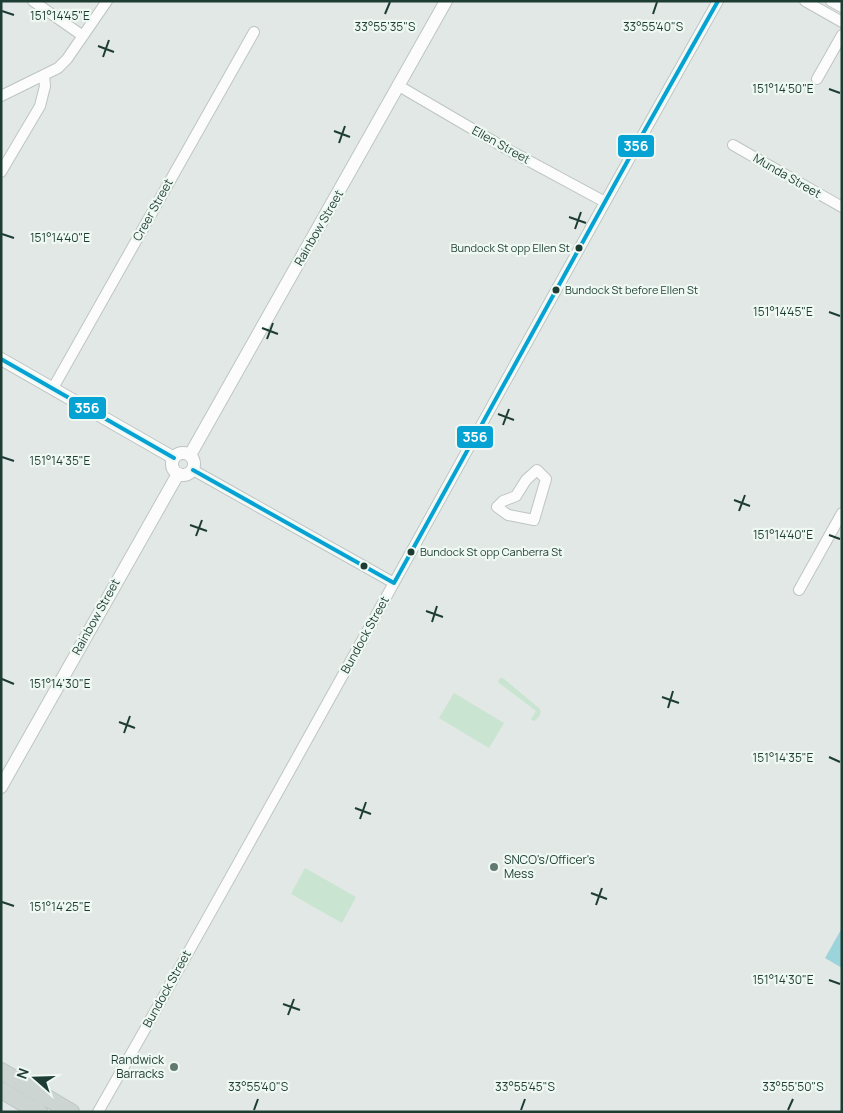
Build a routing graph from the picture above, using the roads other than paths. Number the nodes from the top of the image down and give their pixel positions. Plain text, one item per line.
1 (33, 1) edge
2 (107, 1) edge
3 (446, 1) edge
4 (718, 1) edge
5 (805, 1) edge
6 (831, 1) edge
7 (842, 7) edge
8 (842, 22) edge
9 (254, 32) dead end
10 (842, 35) edge
11 (83, 36) junction
12 (44, 75) junction
13 (818, 79) dead end
14 (399, 86) junction
15 (1, 96) edge
16 (733, 145) dead end
17 (1, 172) edge
18 (605, 202) junction
19 (842, 206) edge
20 (1, 358) edge
21 (53, 388) junction
22 (190, 455) junction
23 (174, 458) junction
24 (193, 470) junction
25 (178, 474) junction
26 (497, 507) joint
27 (842, 513) edge
28 (394, 583) junction
29 (799, 590) dead end
30 (1, 787) edge
31 (1, 1071) edge
32 (1, 1090) edge
33 (39, 1112) edge
34 (72, 1112) edge
35 (98, 1112) edge

1 - 11 street
2 - 11 street
3 - 14 street, Rainbow Street
4 - 18 street, Bundock Street
5 - 8 street
6 - 7 street
9 - 21 street, Creer Street
10 - 13 street
11 - 12 street
12 - 15 street
12 - 17 street
14 - 18 street, Ellen Street
14 - 22 street, Rainbow Street
16 - 19 street, Munda Street
18 - 28 street, Bundock Street
20 - 21 street
21 - 23 street
22 - 23 street
22 - 24 street
23 - 25 street
24 - 25 street
24 - 28 street
25 - 30 street, Rainbow Street
26 - 26 street
27 - 29 street
28 - 35 street, Bundock Street
31 - 34 main road
32 - 33 main road

